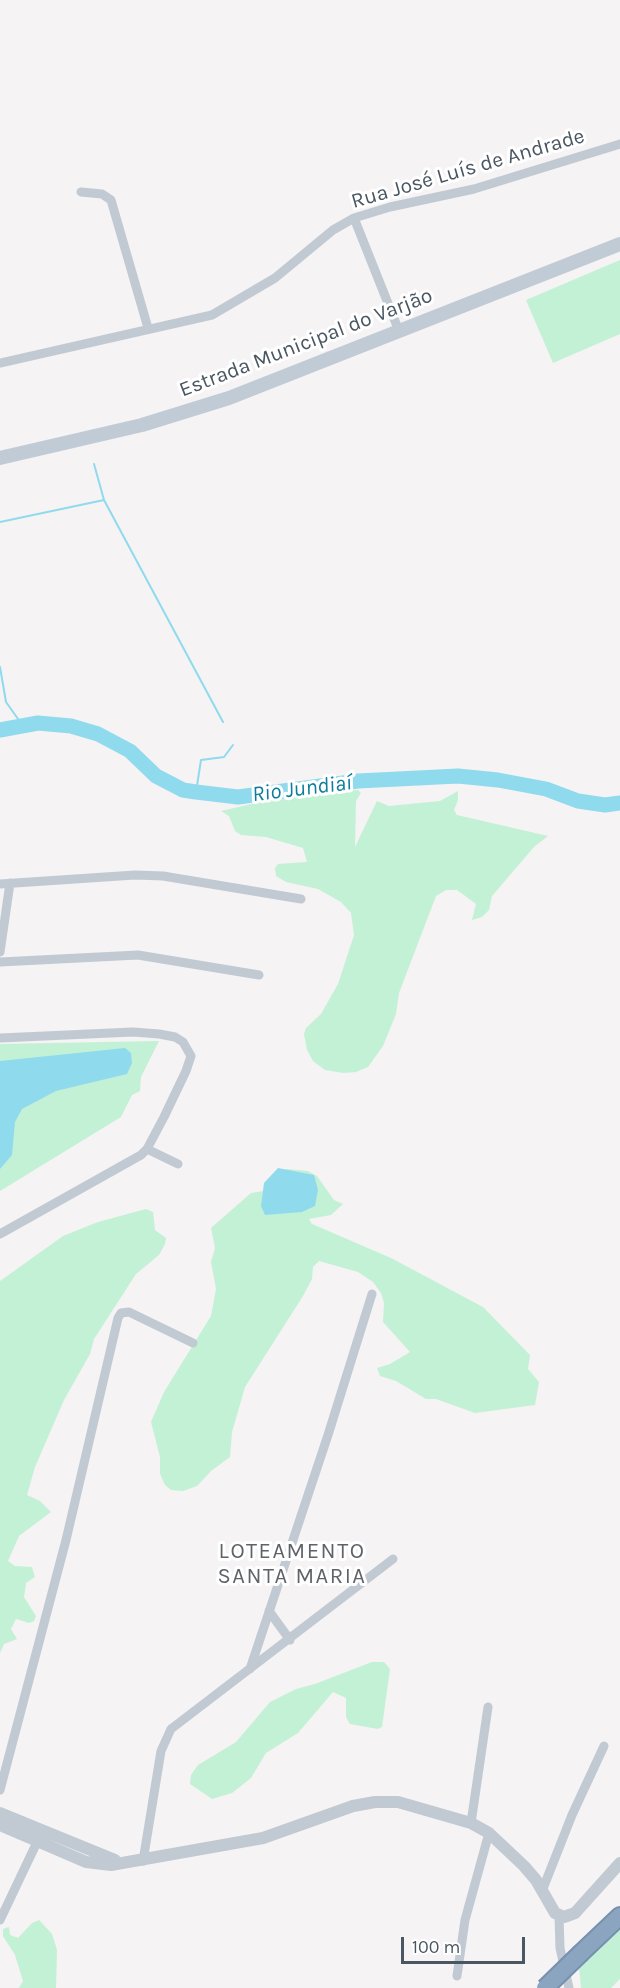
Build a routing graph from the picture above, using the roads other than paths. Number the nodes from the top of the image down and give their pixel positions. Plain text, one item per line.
1 (620, 144) edge
2 (81, 192) dead end
3 (354, 218) junction
4 (620, 244) edge
5 (148, 328) junction
6 (399, 331) junction
7 (0, 363) edge
8 (0, 458) edge
9 (5, 883) edge
10 (301, 899) dead end
11 (0, 952) edge
12 (0, 962) edge
13 (260, 975) dead end
14 (0, 1038) edge
15 (147, 1149) junction
16 (178, 1164) dead end
17 (0, 1234) edge
18 (372, 1294) dead end
19 (193, 1343) dead end
20 (393, 1559) dead end
21 (269, 1611) junction
22 (290, 1640) junction
23 (250, 1669) junction
24 (488, 1707) dead end
25 (604, 1746) dead end
26 (0, 1790) edge
27 (0, 1813) edge
28 (471, 1823) junction
29 (0, 1825) edge
30 (489, 1833) junction
31 (39, 1837) junction
32 (143, 1861) junction
33 (620, 1863) edge
34 (542, 1892) junction
35 (559, 1916) junction
36 (620, 1916) edge
37 (0, 1920) edge
38 (457, 1976) dead end
39 (545, 1988) edge
40 (569, 1988) edge

1 - 3 street, Rua José Luís de Andrade
2 - 5 street
3 - 5 street, Rua José Luís de Andrade
3 - 6 street
4 - 6 main road, Estrada Municipal do Varjão
5 - 7 street, Rua José Luís de Andrade
6 - 8 main road, Estrada Municipal do Varjão
9 - 10 street
9 - 11 street
12 - 13 street
14 - 15 street
15 - 16 street
15 - 17 street
18 - 21 street
19 - 26 street
20 - 22 street
21 - 22 street
21 - 23 street
22 - 23 street
23 - 32 street
24 - 28 street
25 - 34 street
27 - 31 street
28 - 30 street
28 - 32 street
29 - 31 street
30 - 34 street
30 - 38 street
31 - 32 street
31 - 37 street
33 - 35 street
34 - 35 street
35 - 40 street
36 - 39 highway, bridge

